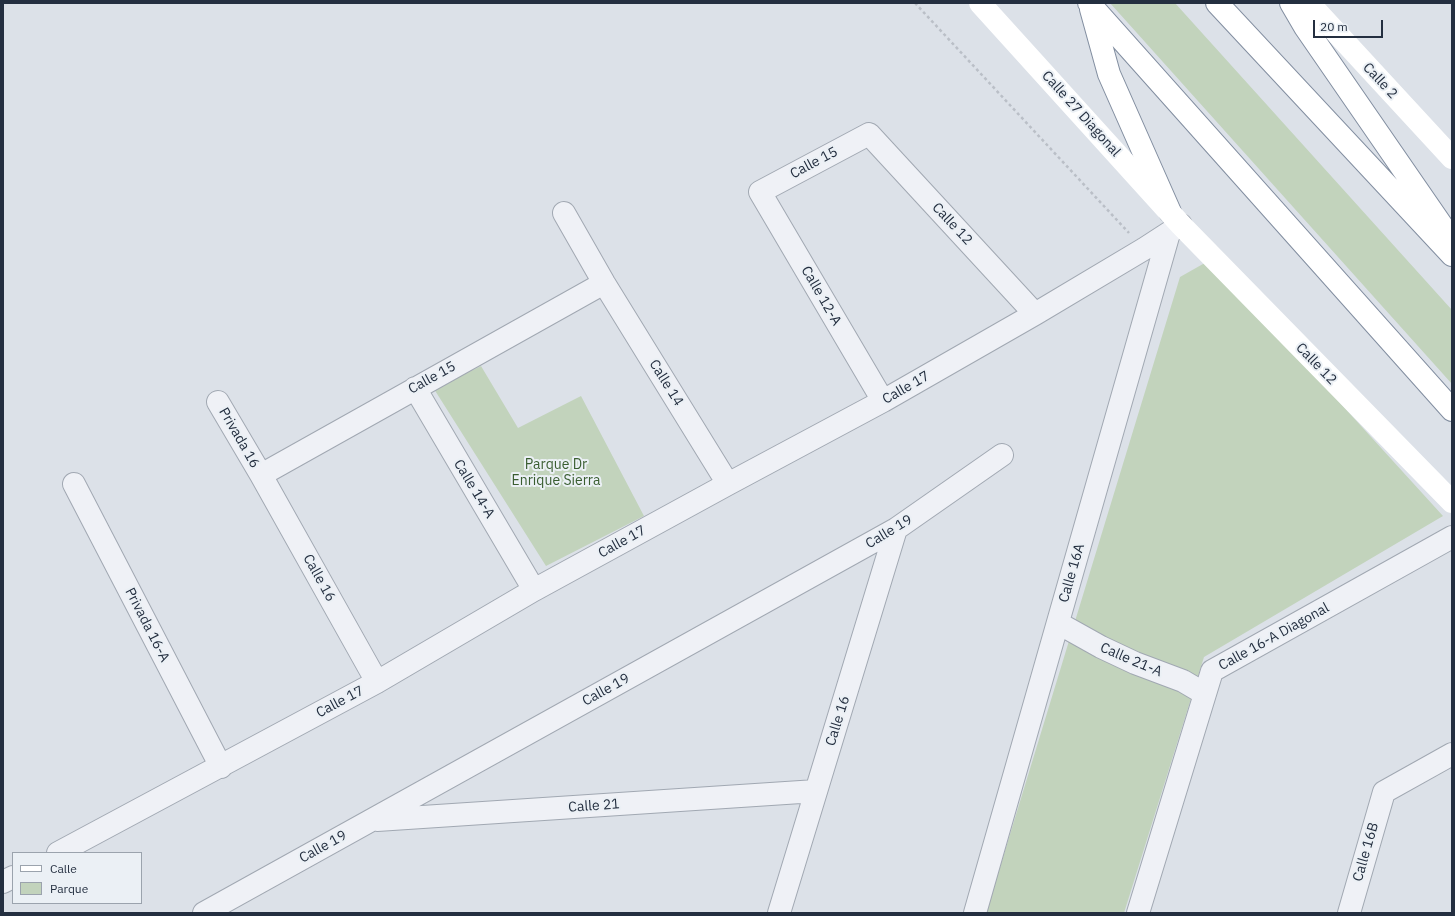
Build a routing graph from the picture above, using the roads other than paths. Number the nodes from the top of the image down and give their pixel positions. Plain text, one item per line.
1 (980, 3) edge
2 (1089, 3) edge
3 (1217, 3) edge
4 (1291, 3) edge
5 (1309, 3) edge
6 (869, 134) joint
7 (1452, 158) edge
8 (760, 192) joint
9 (564, 213) dead end
10 (1173, 223) junction
11 (1452, 241) edge
12 (1452, 255) edge
13 (604, 283) junction
14 (1035, 314) junction
15 (414, 388) junction
16 (883, 401) junction
17 (218, 402) dead end
18 (1452, 410) edge
19 (1002, 455) dead end
20 (261, 474) junction
21 (74, 484) dead end
22 (728, 484) junction
23 (1452, 502) edge
24 (896, 529) junction
25 (1452, 537) edge
26 (534, 590) junction
27 (1058, 623) junction
28 (377, 682) junction
29 (1205, 694) junction
30 (1452, 754) edge
31 (221, 766) junction
32 (816, 791) junction
33 (371, 820) junction
34 (60, 852) edge
35 (12, 878) edge
36 (3, 882) edge
37 (204, 913) edge
38 (779, 913) edge
39 (975, 913) edge
40 (1138, 913) edge
41 (1348, 913) edge

1 - 10 main road, Calle 27 Diagonal
2 - 10 main road
2 - 18 main road
3 - 12 main road
4 - 11 main road
5 - 7 main road, Calle 2
6 - 8 street, Calle 15
6 - 14 street, Calle 12
8 - 16 street, Calle 12-A
9 - 13 street, Calle 14
10 - 14 street, Calle 17
10 - 23 main road, Calle 12
10 - 27 street, Calle 16A
13 - 15 street, Calle 15
13 - 22 street, Calle 14
14 - 16 street, Calle 17
15 - 20 street, Calle 15
15 - 26 street, Calle 14-A
16 - 22 street, Calle 17
17 - 20 street, Privada 16
19 - 24 street, Calle 19
20 - 28 street, Calle 16
21 - 31 street, Privada 16-A
22 - 26 street, Calle 17
24 - 32 street, Calle 16
24 - 33 street, Calle 19
25 - 29 street, Calle 16-A Diagonal
26 - 28 street, Calle 17
27 - 29 street, Calle 21-A
27 - 39 street, Calle 16A
28 - 31 street, Calle 17
29 - 40 street, Calle 16-A Diagonal
30 - 41 street, Calle 16B
31 - 34 street, Calle 17
32 - 33 street, Calle 21
32 - 38 street, Calle 16
33 - 37 street, Calle 19
35 - 36 street

